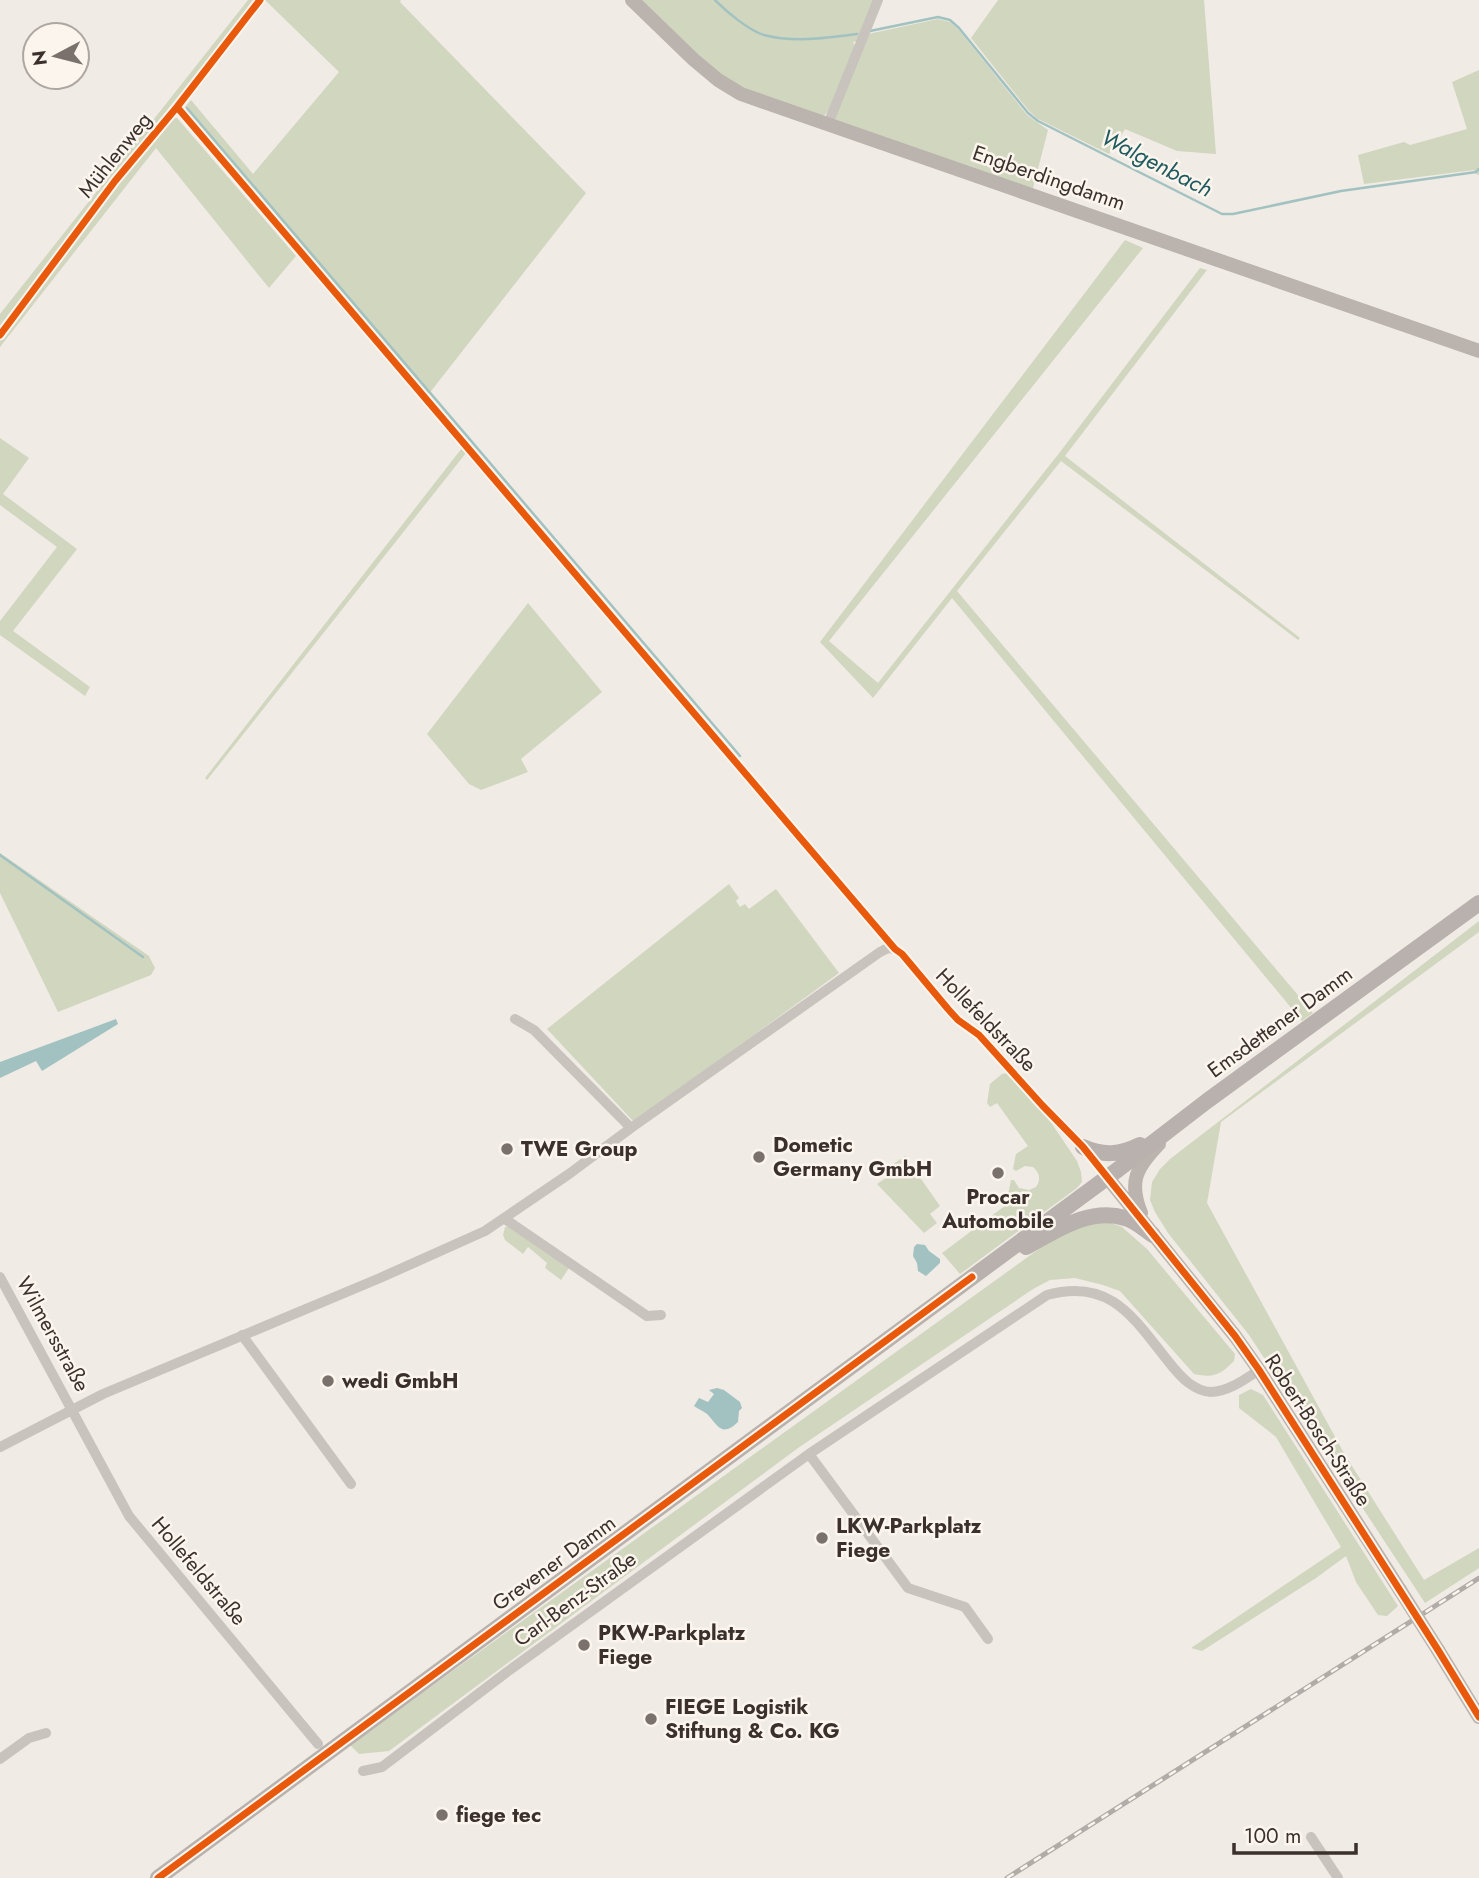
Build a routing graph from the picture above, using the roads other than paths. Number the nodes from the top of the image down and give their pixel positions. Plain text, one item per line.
1 (260, 0) edge
2 (632, 0) edge
3 (878, 0) edge
4 (177, 107) junction
5 (828, 124) junction
6 (0, 335) edge
7 (1479, 351) edge
8 (1479, 902) edge
9 (895, 949) junction
10 (515, 1019) dead end
11 (1179, 1124) junction
12 (631, 1128) junction
13 (1083, 1147) junction
14 (1107, 1177) junction
15 (505, 1219) junction
16 (1153, 1236) junction
17 (0, 1277) edge
18 (972, 1277) junction
19 (661, 1315) dead end
20 (242, 1335) junction
21 (1259, 1370) junction
22 (72, 1409) junction
23 (0, 1447) edge
24 (808, 1454) junction
25 (351, 1484) dead end
26 (988, 1639) dead end
27 (1479, 1717) edge
28 (47, 1733) dead end
29 (317, 1744) dead end
30 (0, 1759) edge
31 (363, 1771) dead end
32 (1311, 1836) dead end
33 (158, 1878) edge
34 (1338, 1878) edge

1 - 4 street, Mühlenweg
2 - 5 street, Engberdingdamm
3 - 5 street
4 - 6 street, Mühlenweg
4 - 9 street, Hollefeldstraße
5 - 7 street, Engberdingdamm
8 - 11 main road, Emsdettener Damm
9 - 12 street
9 - 13 street, Hollefeldstraße
10 - 12 street
11 - 13 main road
11 - 14 main road, Emsdettener Damm
11 - 16 street
12 - 15 street
13 - 14 street, Hollefeldstraße
14 - 16 street, Robert-Bosch-Straße
14 - 18 main road, Grevener Damm
15 - 19 street
15 - 20 street
16 - 18 main road
16 - 21 street, Robert-Bosch-Straße
17 - 22 street, Wilmersstraße
18 - 33 main road, Grevener Damm
20 - 22 street
20 - 25 street
21 - 24 street, Carl-Benz-Straße
21 - 27 street, Robert-Bosch-Straße, bridge
22 - 23 street
22 - 29 street, Hollefeldstraße
24 - 26 street
24 - 31 street, Carl-Benz-Straße
28 - 30 street
32 - 34 street

